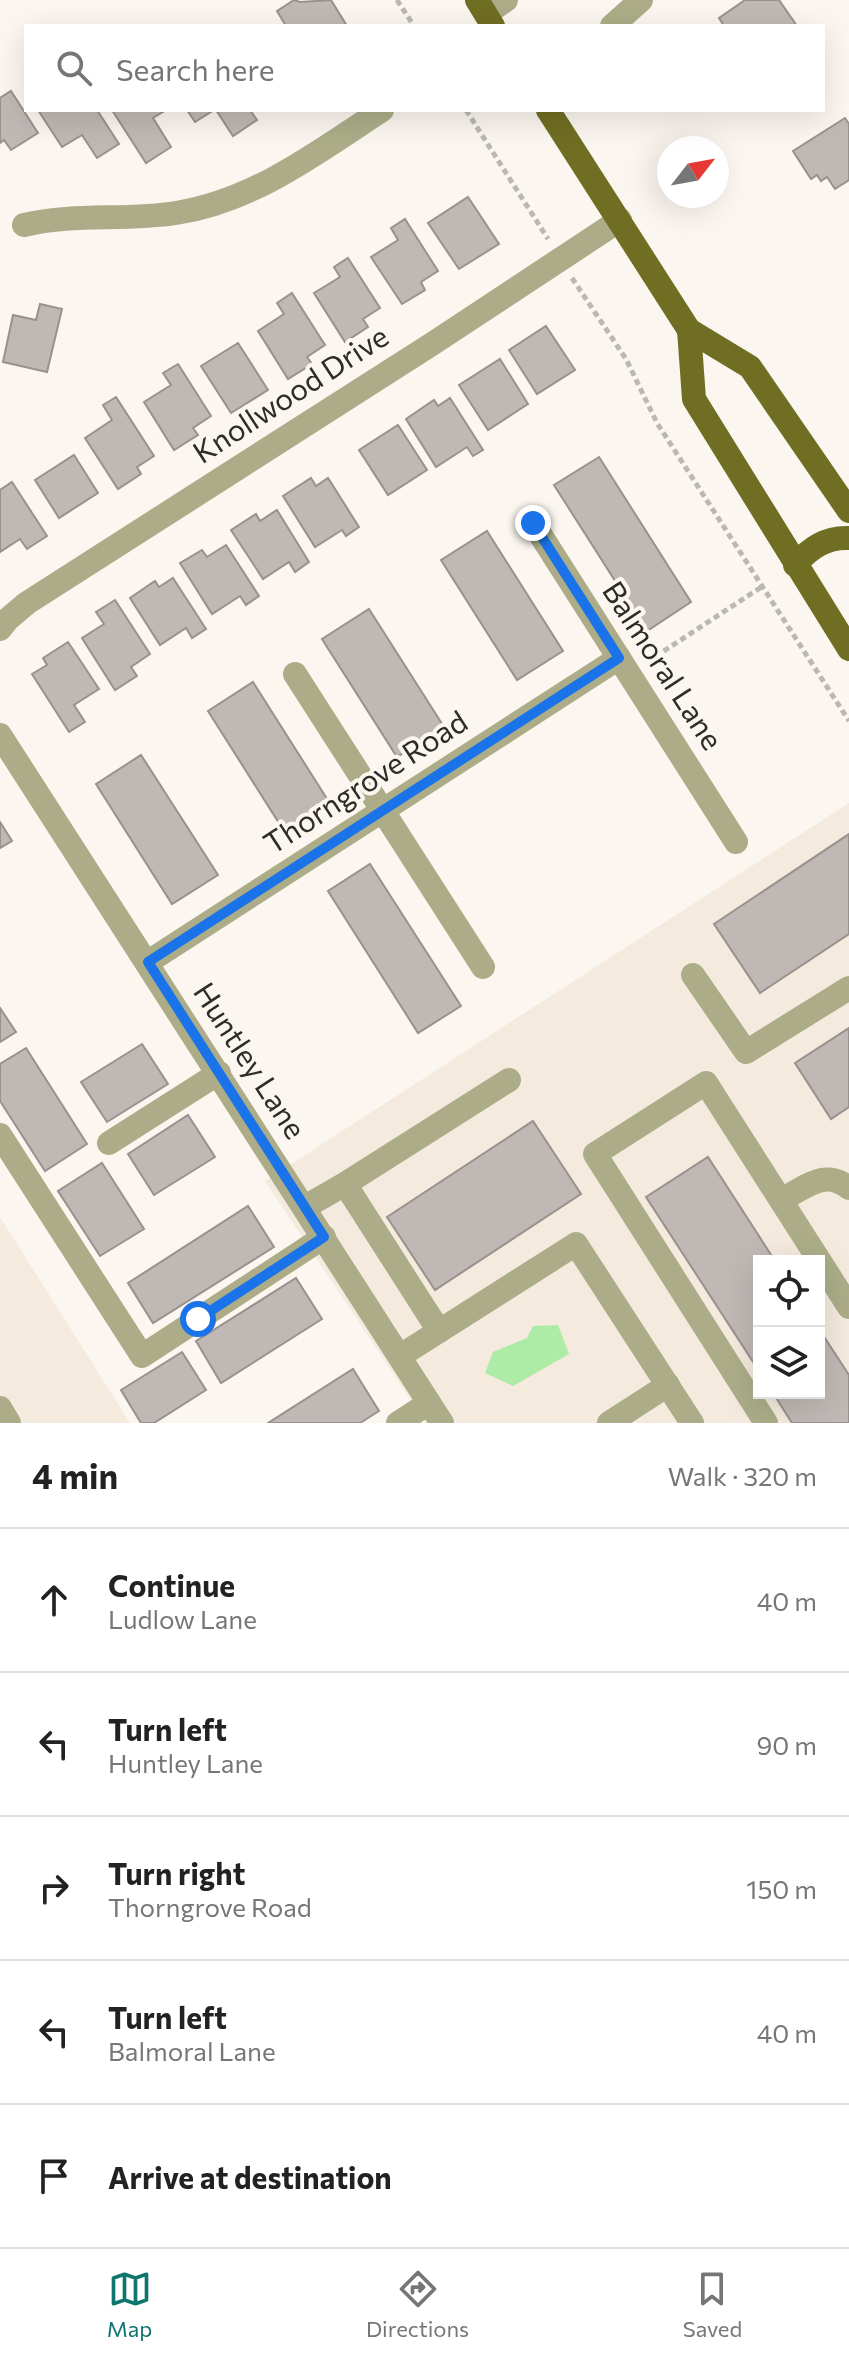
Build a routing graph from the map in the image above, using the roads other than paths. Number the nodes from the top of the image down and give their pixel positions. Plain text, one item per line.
1 (641, 0) edge
2 (614, 24) edge
3 (379, 112) edge
4 (549, 112) edge
5 (620, 220) junction
6 (24, 225) dead end
7 (689, 330) junction
8 (849, 511) edge
9 (533, 523) dead end
10 (849, 538) edge
11 (795, 565) junction
12 (0, 629) edge
13 (849, 649) edge
14 (624, 666) junction
15 (295, 674) dead end
16 (0, 735) edge
17 (9, 768) edge
18 (384, 810) junction
19 (736, 842) dead end
20 (148, 962) junction
21 (483, 967) dead end
22 (693, 975) dead end
23 (849, 988) edge
24 (219, 1073) junction
25 (509, 1080) dead end
26 (0, 1135) edge
27 (109, 1143) dead end
28 (345, 1184) junction
29 (849, 1188) edge
30 (781, 1200) junction
31 (305, 1207) junction
32 (324, 1237) junction
33 (849, 1307) edge
34 (439, 1331) junction
35 (400, 1356) junction
36 (668, 1385) junction
37 (0, 1408) edge
38 (436, 1413) edge
39 (613, 1422) edge
40 (9, 1423) edge
41 (398, 1423) edge
42 (692, 1423) edge
43 (766, 1423) edge

1 - 2 street
3 - 6 street
4 - 5 main road
5 - 7 main road
5 - 12 street, Knollwood Drive
7 - 8 main road
7 - 11 main road
9 - 14 street, Balmoral Lane
10 - 11 main road
11 - 13 main road
14 - 18 street, Thorngrove Road
14 - 19 street, Balmoral Lane
15 - 18 street
16 - 17 street, Huntley Lane
17 - 20 street, Huntley Lane
18 - 20 street, Thorngrove Road
18 - 21 street
20 - 24 street, Huntley Lane
22 - 23 street
24 - 27 street
24 - 31 street, Huntley Lane
25 - 28 street
26 - 32 street
28 - 31 street
28 - 34 street
29 - 30 street
30 - 33 street
30 - 43 street
31 - 32 street, Huntley Lane
32 - 35 street, Huntley Lane
34 - 35 street
34 - 36 street
35 - 38 street, Huntley Lane
36 - 39 street
36 - 42 street
37 - 40 street
38 - 41 street

